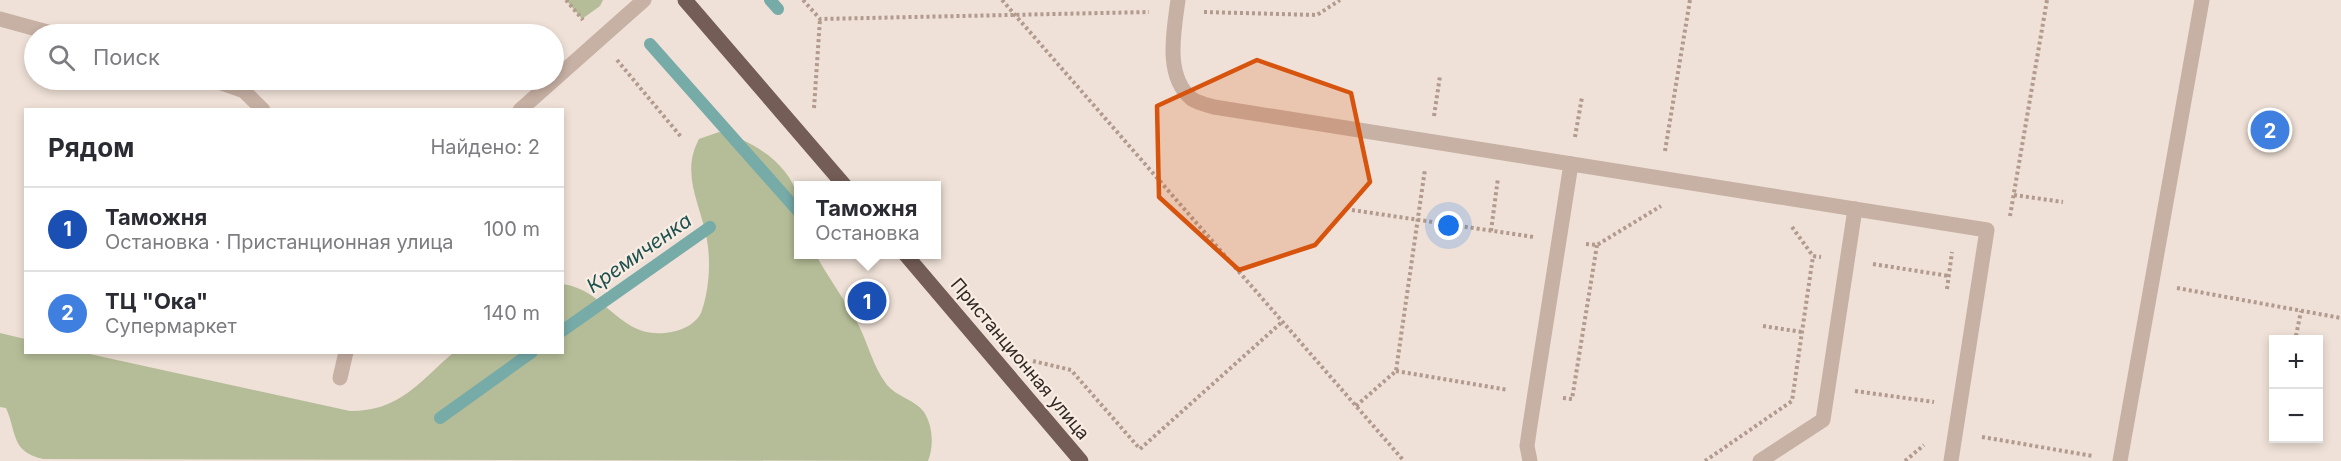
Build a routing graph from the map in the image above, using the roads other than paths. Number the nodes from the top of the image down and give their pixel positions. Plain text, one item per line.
1 (644, 0) edge
2 (685, 0) edge
3 (2202, 0) edge
4 (1177, 6) edge
5 (0, 19) edge
6 (24, 26) edge
7 (564, 70) edge
8 (241, 90) edge
9 (542, 90) edge
10 (261, 108) edge
11 (522, 108) edge
12 (1571, 164) junction
13 (841, 181) edge
14 (1855, 209) junction
15 (908, 259) edge
16 (346, 354) edge
17 (340, 378) dead end
18 (1082, 461) edge
19 (1530, 461) edge
20 (1760, 461) edge
21 (1951, 461) edge
22 (2120, 461) edge

1 - 7 lane
2 - 13 main road
3 - 22 lane
4 - 12 lane
5 - 6 lane
8 - 10 lane
9 - 11 lane
12 - 14 lane
12 - 19 lane
14 - 20 lane
14 - 21 lane
15 - 18 main road, Пристанционная улица
16 - 17 lane

